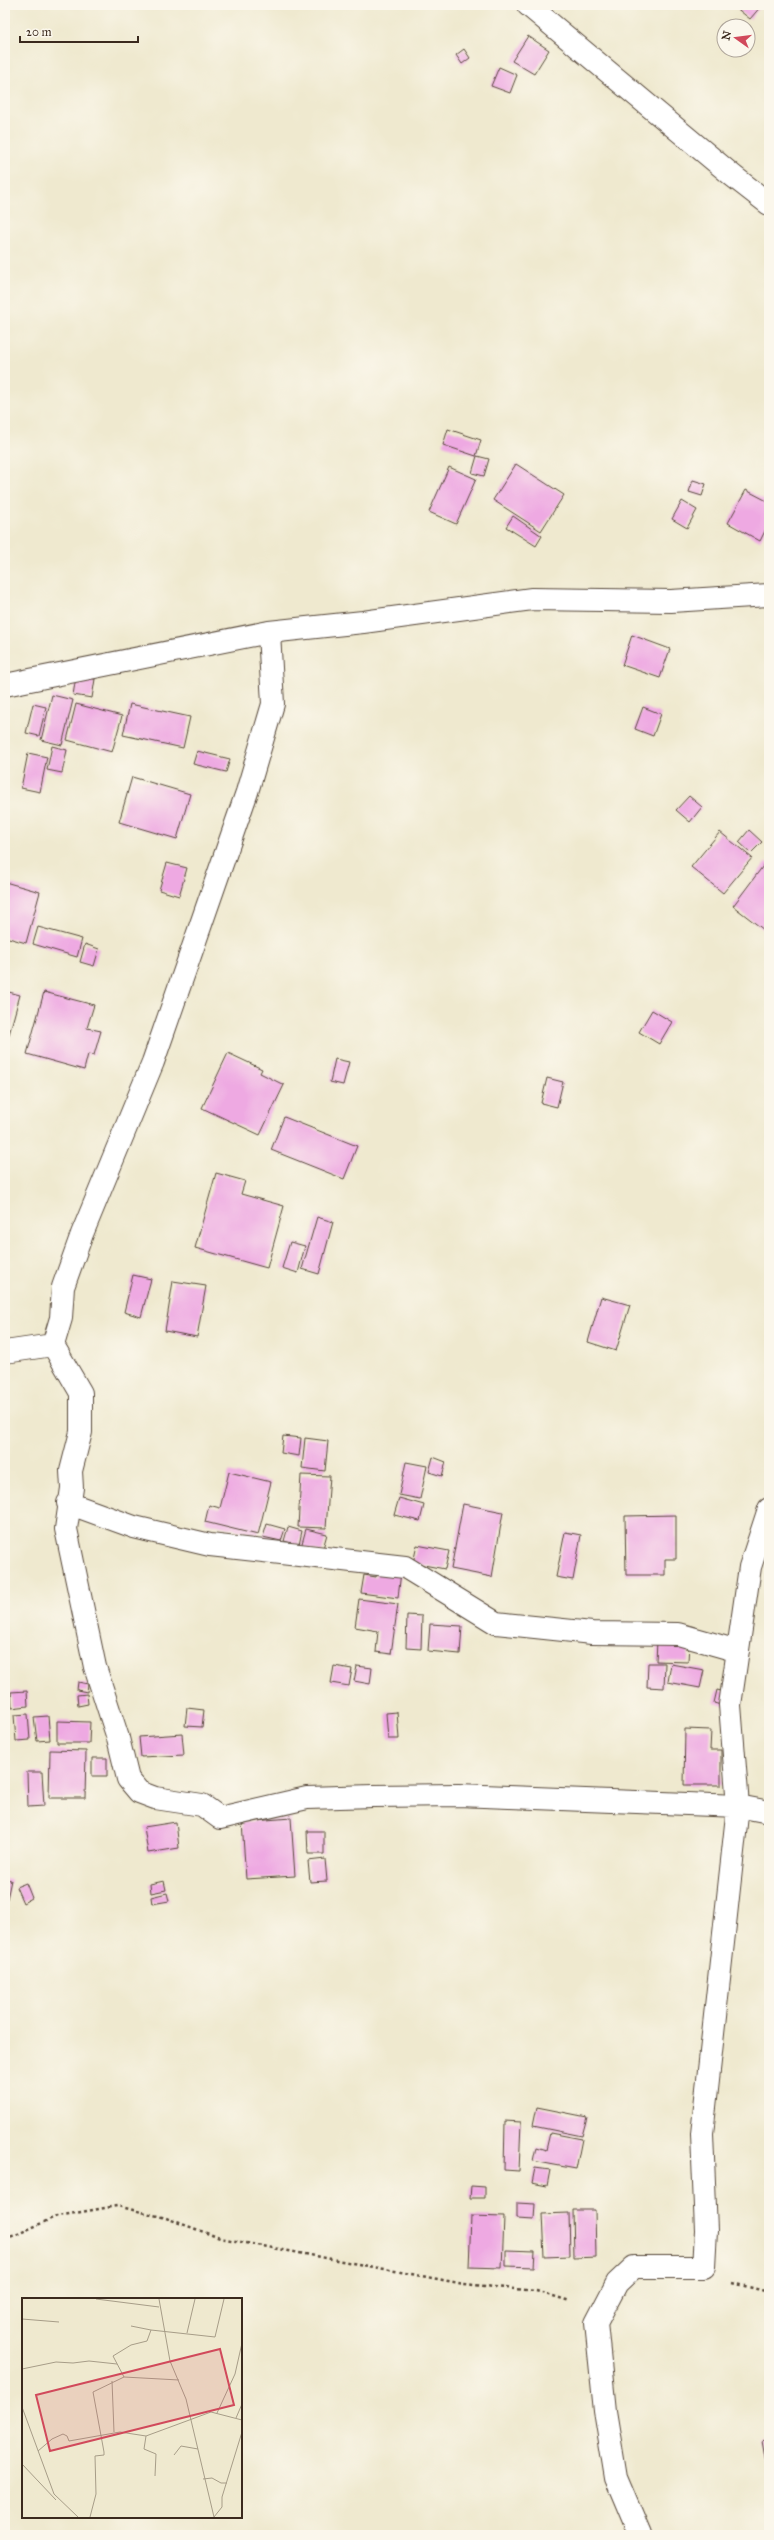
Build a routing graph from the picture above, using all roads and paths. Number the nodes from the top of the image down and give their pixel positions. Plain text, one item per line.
1 (528, 5) edge
2 (769, 204) edge
3 (769, 594) edge
4 (269, 632) junction
5 (5, 685) edge
6 (53, 1345) junction
7 (5, 1352) edge
8 (68, 1503) junction
9 (769, 1509) edge
10 (738, 1650) junction
11 (738, 1806) junction
12 (769, 1812) edge
13 (5, 2238) edge
14 (704, 2267) junction
15 (769, 2292) edge
16 (596, 2323) junction
17 (640, 2535) edge

1 - 2 street
3 - 4 street
4 - 5 street
4 - 6 street
6 - 7 street
6 - 8 street
8 - 10 street
8 - 11 street
9 - 10 street
10 - 11 street
11 - 12 street
11 - 14 street
13 - 16 path
14 - 15 path
14 - 16 street
16 - 17 street

